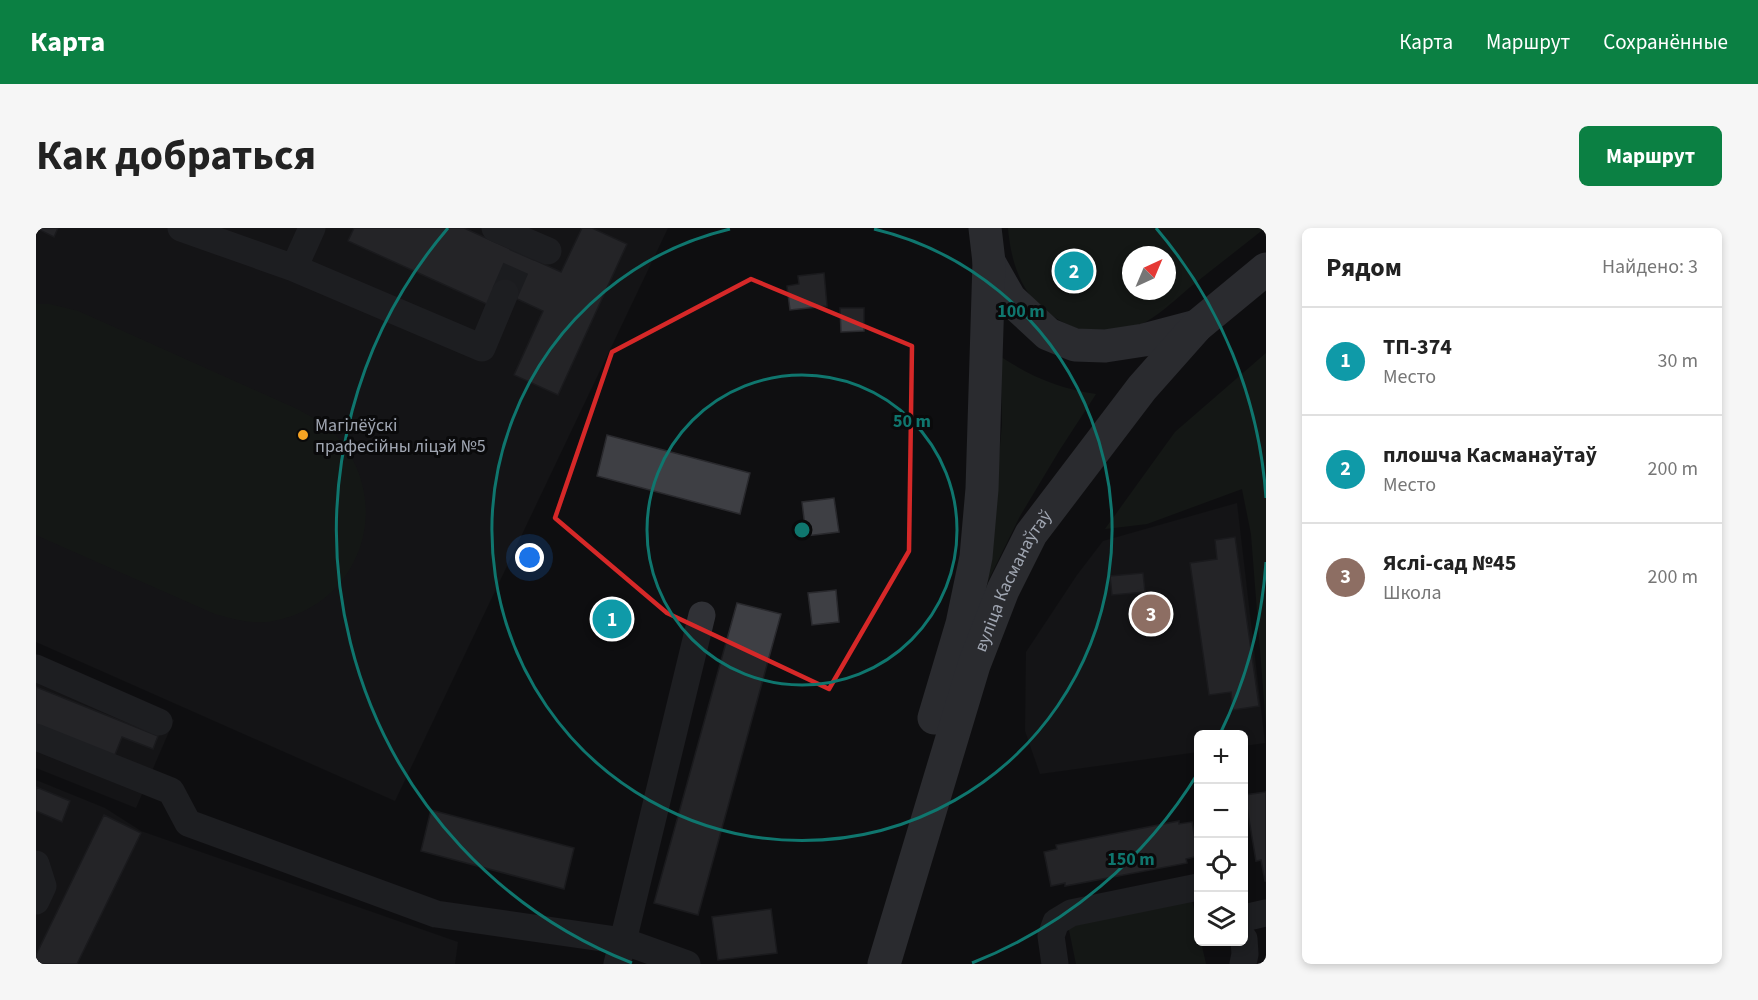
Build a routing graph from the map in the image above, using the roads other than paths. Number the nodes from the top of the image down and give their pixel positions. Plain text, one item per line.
1 (181, 228) edge
2 (312, 228) edge
3 (495, 228) edge
4 (985, 228) edge
5 (532, 249) dead end
6 (989, 262) junction
7 (294, 268) junction
8 (1266, 269) edge
9 (505, 293) tunnel mouth
10 (1197, 326) junction
11 (702, 615) dead end
12 (36, 668) edge
13 (159, 722) dead end
14 (36, 737) edge
15 (36, 864) edge
16 (1194, 888) edge
17 (36, 901) edge
18 (1266, 913) edge
19 (1248, 917) edge
20 (1244, 946) edge
21 (620, 952) edge
22 (687, 964) edge
23 (862, 964) edge
24 (884, 964) edge
25 (1055, 964) edge
26 (1243, 964) edge

1 - 7 lane
2 - 7 lane
3 - 5 lane
4 - 6 main road, вуліца Касманаўтаў
6 - 10 main road
6 - 23 main road, вуліца Касманаўтаў
7 - 9 lane
8 - 10 main road, вуліца Касманаўтаў
10 - 24 main road, вуліца Касманаўтаў
11 - 21 lane
12 - 13 lane
14 - 21 lane
15 - 17 lane
16 - 25 lane
18 - 19 lane
20 - 26 lane
21 - 22 lane

